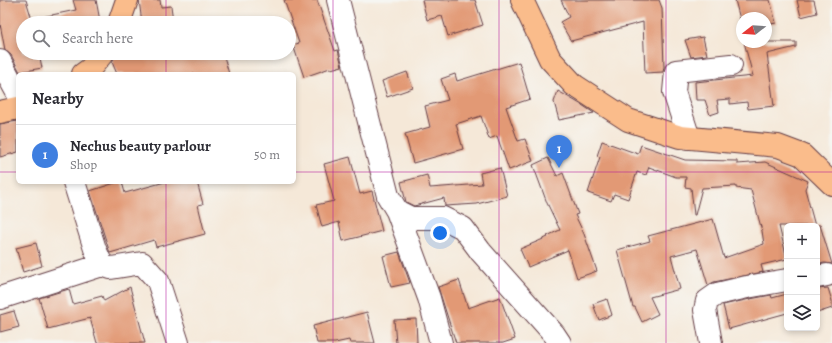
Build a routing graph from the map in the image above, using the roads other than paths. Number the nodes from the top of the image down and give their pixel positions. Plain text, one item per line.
1 (127, 0) edge
2 (338, 0) edge
3 (522, 0) edge
4 (122, 16) edge
5 (97, 60) edge
6 (0, 61) edge
7 (731, 65) dead end
8 (85, 72) edge
9 (16, 90) edge
10 (16, 108) edge
11 (0, 112) edge
12 (689, 138) junction
13 (75, 184) edge
14 (832, 184) edge
15 (396, 211) junction
16 (102, 265) junction
17 (784, 281) edge
18 (0, 298) edge
19 (178, 343) edge
20 (440, 343) edge
21 (560, 343) edge
22 (711, 343) edge

1 - 4 main road
2 - 15 street
3 - 12 main road
5 - 8 main road
6 - 9 street
7 - 12 street
10 - 11 main road
12 - 14 main road
13 - 16 street
15 - 20 street
15 - 21 street
16 - 18 street
16 - 19 street
17 - 22 street

